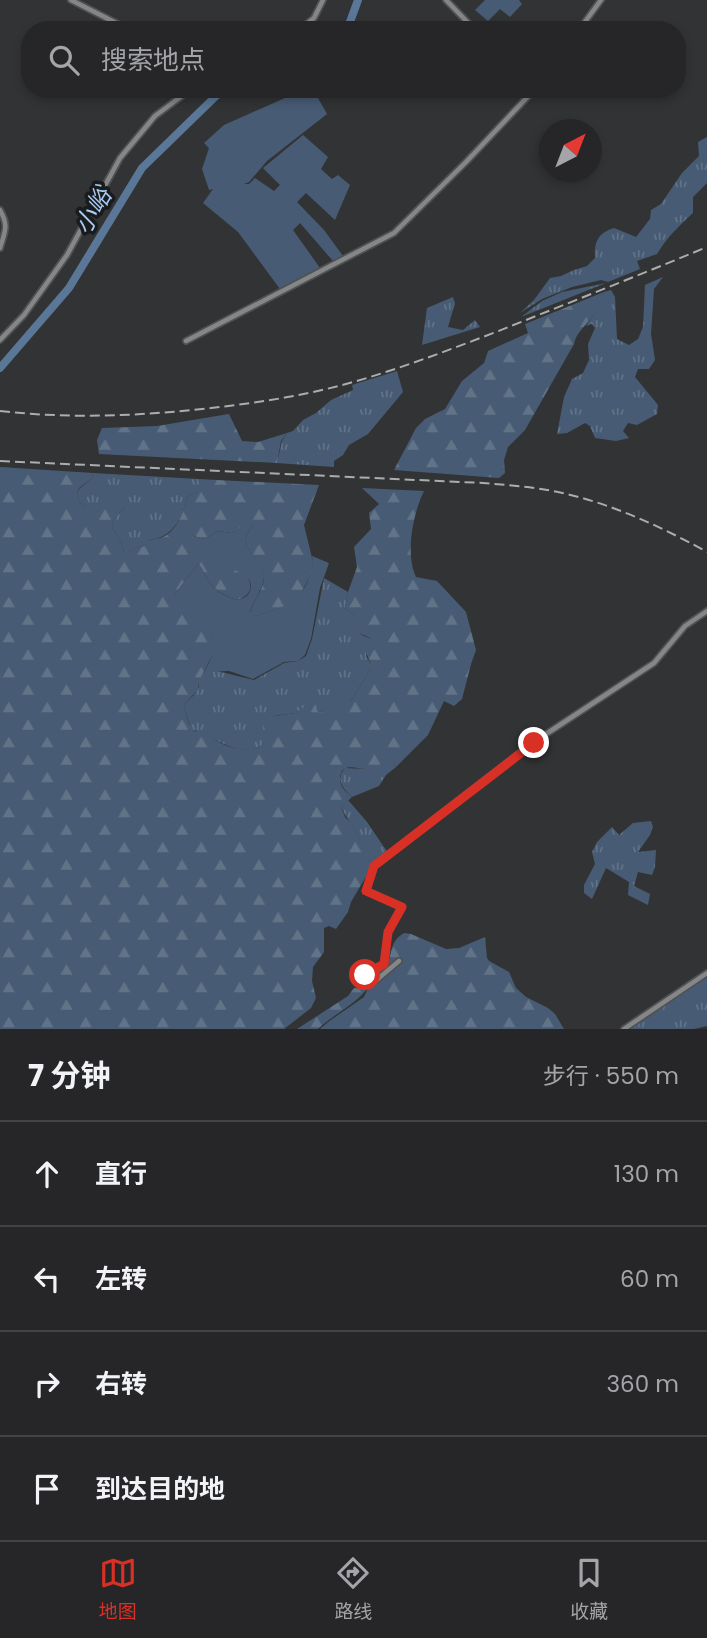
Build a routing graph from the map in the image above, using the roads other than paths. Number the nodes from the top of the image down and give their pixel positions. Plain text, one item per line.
1 (71, 0) edge
2 (323, 0) edge
3 (446, 0) edge
4 (601, 0) edge
5 (112, 21) edge
6 (310, 21) edge
7 (466, 21) edge
8 (586, 21) edge
9 (179, 98) edge
10 (526, 98) edge
11 (0, 210) edge
12 (0, 248) edge
13 (0, 340) edge
14 (186, 341) dead end
15 (707, 611) edge
16 (399, 961) dead end
17 (707, 973) edge
18 (624, 1029) edge

1 - 5 street
2 - 6 street
3 - 7 street
4 - 8 street
9 - 13 street
10 - 14 street
11 - 12 street
15 - 16 street
17 - 18 street

